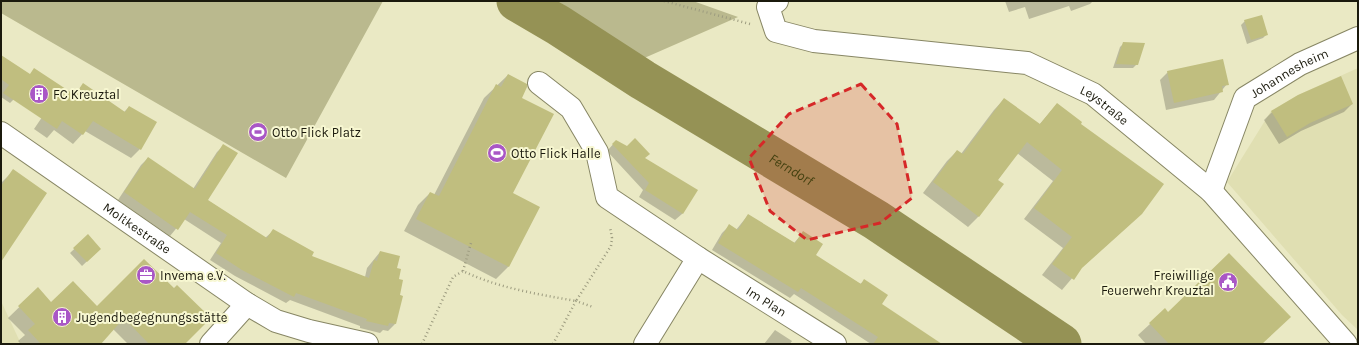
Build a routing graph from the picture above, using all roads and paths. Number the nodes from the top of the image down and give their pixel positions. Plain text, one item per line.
1 (664, 1) edge
2 (777, 1) edge
3 (776, 31) junction
4 (1358, 38) edge
5 (539, 83) dead end
6 (1, 133) edge
7 (1211, 191) junction
8 (608, 197) junction
9 (471, 243) dead end
10 (698, 258) junction
11 (463, 271) junction
12 (576, 301) junction
13 (247, 304) junction
14 (593, 307) dead end
15 (211, 344) edge
16 (367, 344) edge
17 (422, 344) edge
18 (552, 344) edge
19 (645, 344) edge
20 (835, 344) edge
21 (1346, 344) edge

1 - 3 path
2 - 3 street
3 - 7 street, Leystraße
4 - 7 street, Johannesheim
5 - 8 street
6 - 13 street, Moltkestraße
7 - 21 street, Leystraße
8 - 10 street, Im Plan
8 - 12 path
9 - 11 path
10 - 19 street
10 - 20 street, Im Plan
11 - 12 path
11 - 17 path
12 - 14 path
12 - 18 path
13 - 15 street
13 - 16 street, Moltkestraße

